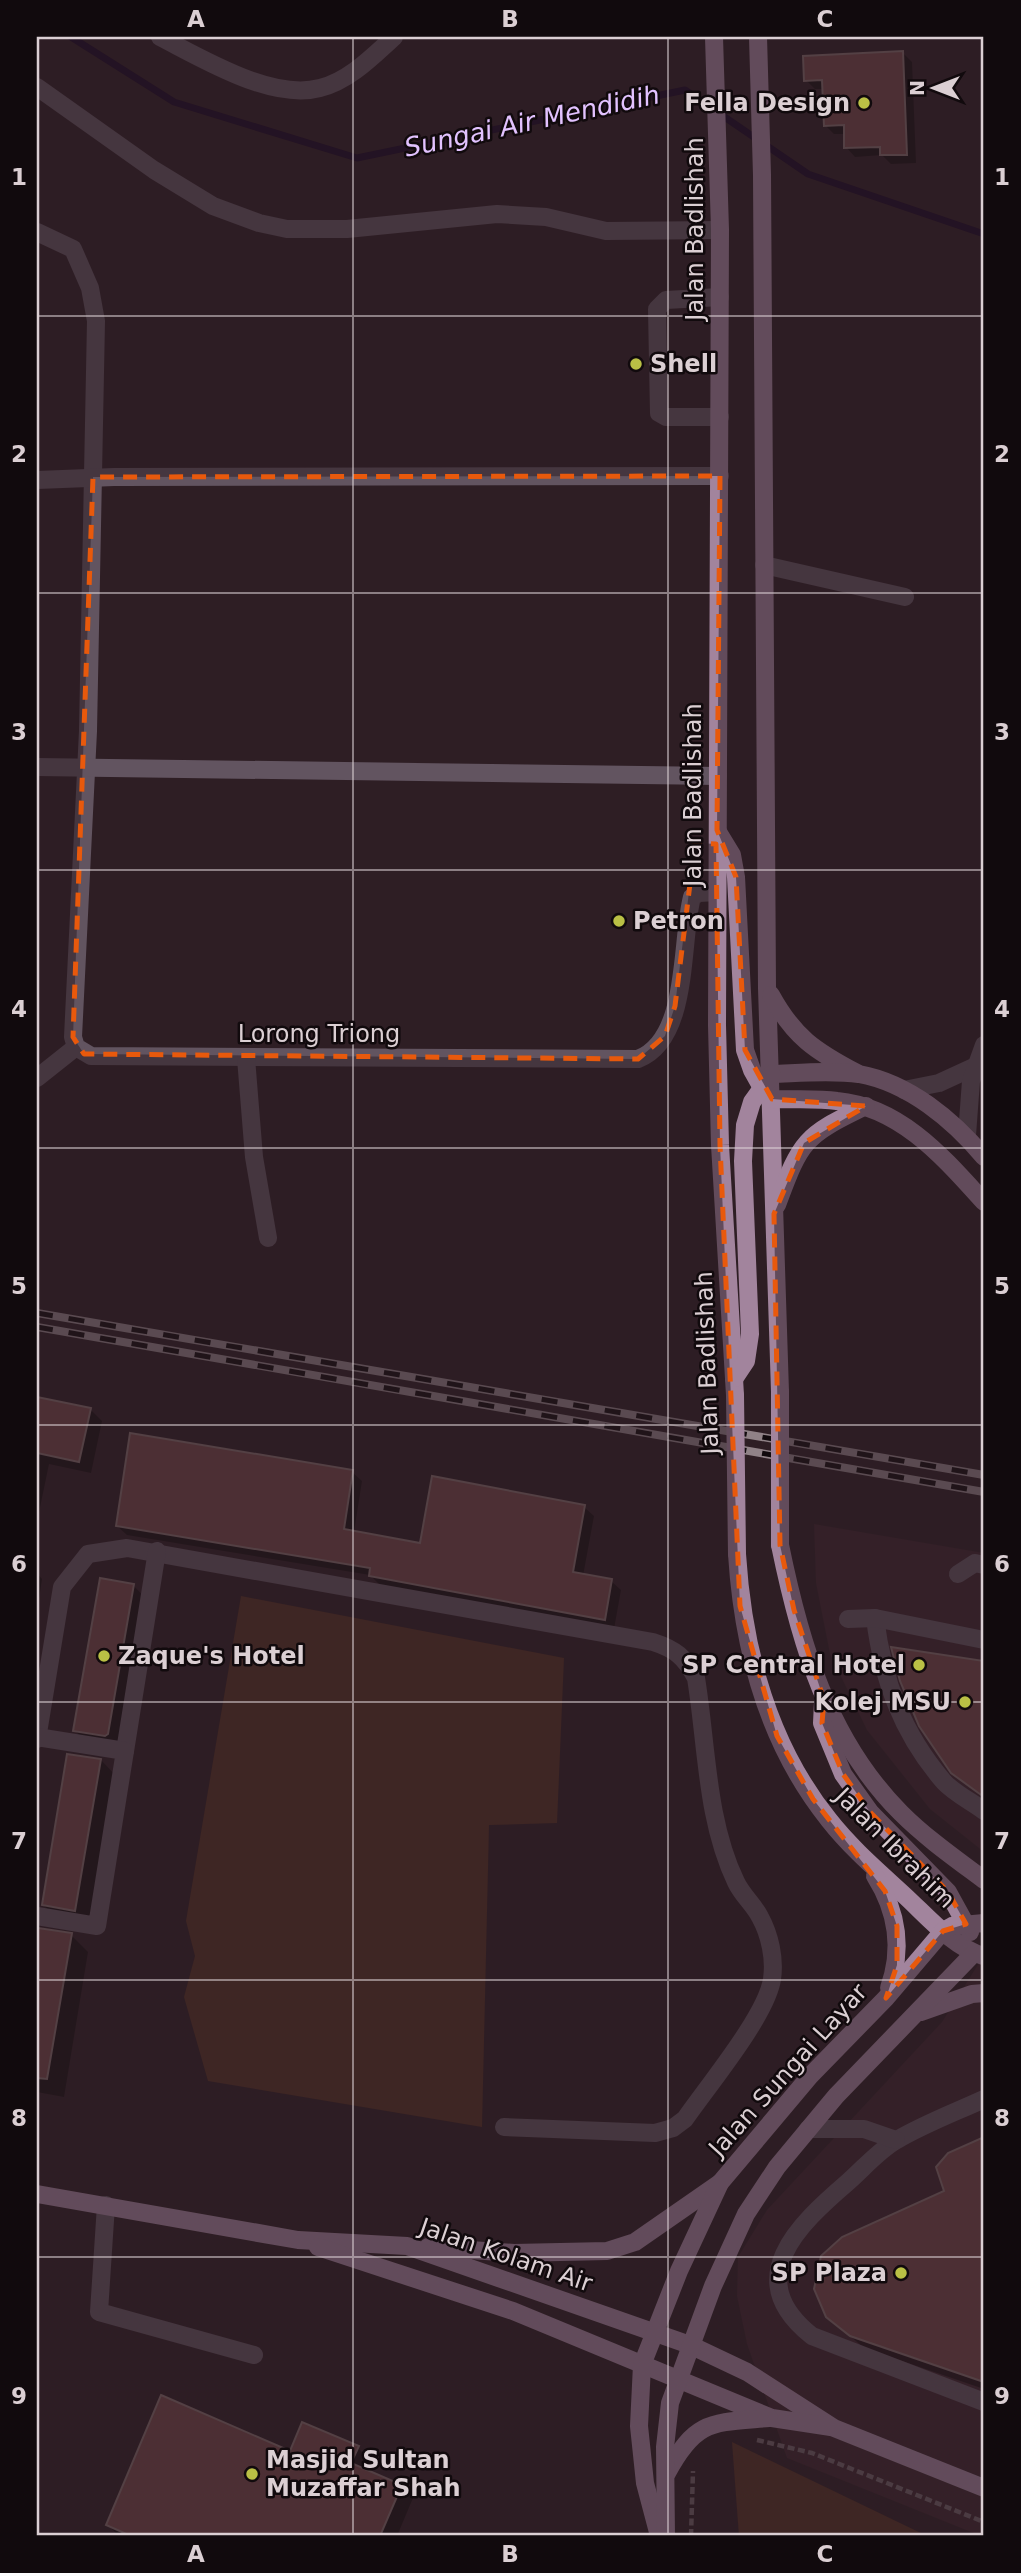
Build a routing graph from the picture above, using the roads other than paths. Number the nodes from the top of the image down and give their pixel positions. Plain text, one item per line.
1 (160, 37) edge
2 (394, 37) edge
3 (714, 37) edge
4 (758, 37) edge
5 (37, 87) edge
6 (720, 230) junction
7 (37, 232) edge
8 (720, 297) junction
9 (720, 416) junction
10 (720, 476) junction
11 (93, 477) junction
12 (37, 480) edge
13 (764, 565) junction
14 (905, 597) dead end
15 (37, 768) edge
16 (86, 769) junction
17 (718, 776) junction
18 (717, 830) junction
19 (716, 892) junction
20 (767, 988) junction
21 (984, 1045) edge
22 (76, 1047) junction
23 (246, 1058) junction
24 (976, 1066) junction
25 (860, 1074) junction
26 (37, 1078) edge
27 (768, 1087) junction
28 (904, 1090) junction
29 (866, 1106) junction
30 (967, 1135) junction
31 (984, 1157) edge
32 (984, 1202) edge
33 (774, 1214) junction
34 (268, 1238) dead end
35 (734, 1387) junction
36 (157, 1551) junction
37 (737, 1554) joint
38 (984, 1564) edge
39 (958, 1574) dead end
40 (875, 1618) junction
41 (848, 1619) dead end
42 (984, 1640) edge
43 (824, 1700) junction
44 (37, 1738) edge
45 (125, 1751) junction
46 (984, 1811) edge
47 (866, 1860) junction
48 (984, 1880) edge
49 (37, 1916) edge
50 (984, 1923) edge
51 (966, 1924) junction
52 (943, 1931) junction
53 (979, 1955) edge
54 (984, 1993) edge
55 (886, 1998) junction
56 (914, 2015) junction
57 (984, 2099) edge
58 (504, 2127) dead end
59 (808, 2129) junction
60 (895, 2140) junction
61 (720, 2183) junction
62 (37, 2193) edge
63 (106, 2206) junction
64 (298, 2240) junction
65 (407, 2246) junction
66 (654, 2332) junction
67 (690, 2345) junction
68 (254, 2356) dead end
69 (642, 2365) junction
70 (677, 2378) junction
71 (984, 2402) edge
72 (772, 2418) junction
73 (834, 2428) junction
74 (667, 2473) junction
75 (984, 2488) edge
76 (659, 2536) edge
77 (666, 2536) edge

1 - 2 street
3 - 6 main road, Jalan Badlishah
4 - 13 main road
5 - 6 street
6 - 8 main road, Jalan Badlishah
7 - 11 street
8 - 9 main road, Jalan Badlishah
8 - 9 street
9 - 10 main road, Jalan Badlishah
10 - 11 street
10 - 17 main road, Jalan Badlishah
11 - 12 street
11 - 16 street
13 - 14 street
13 - 20 main road
15 - 16 street
16 - 17 street
16 - 22 street
17 - 18 main road, Jalan Badlishah
18 - 19 main road, Jalan Badlishah
18 - 27 main road
19 - 23 street, Lorong Triong
19 - 35 main road, Jalan Badlishah
20 - 25 main road
20 - 27 main road
21 - 24 street
22 - 23 street, Lorong Triong
22 - 26 street
23 - 34 street
24 - 28 street
24 - 30 street
25 - 27 main road
25 - 28 main road
27 - 29 main road
27 - 33 main road
27 - 35 main road
28 - 30 main road
29 - 32 main road
29 - 33 main road
30 - 31 main road
33 - 43 main road, Jalan Ibrahim, bridge
35 - 37 main road, Jalan Badlishah, bridge
36 - 44 street
36 - 45 street
36 - 58 street
37 - 47 main road, Jalan Ibrahim
38 - 39 street
40 - 41 street
40 - 42 street
40 - 46 street
43 - 48 main road, Jalan Ibrahim
43 - 51 main road
44 - 45 street
45 - 49 street
47 - 52 main road, Jalan Ibrahim
47 - 55 main road
50 - 51 main road
51 - 52 main road
51 - 53 main road
52 - 53 main road, Jalan Ibrahim
52 - 55 main road, Jalan Sungai Layar
53 - 56 main road
54 - 56 main road
55 - 61 main road, Jalan Sungai Layar
56 - 59 main road
57 - 60 street
59 - 60 street
59 - 67 main road
60 - 71 street
61 - 65 main road
61 - 66 main road, Jalan Sungai Layar
62 - 63 main road, Jalan Kolam Air
63 - 64 main road, Jalan Kolam Air
63 - 68 street
64 - 65 main road, Jalan Kolam Air
64 - 69 main road, Jalan Kolam Air
65 - 66 main road, Jalan Kolam Air
66 - 67 main road, Jalan Kolam Air
66 - 69 main road, Jalan Sungai Layar
67 - 70 main road
67 - 73 main road, Jalan Kolam Air
69 - 70 main road, Jalan Kolam Air
69 - 76 main road, Jalan Sungai Layar
70 - 72 main road, Jalan Kolam Air
70 - 74 main road
72 - 73 main road
72 - 74 main road
73 - 75 main road
74 - 77 main road

